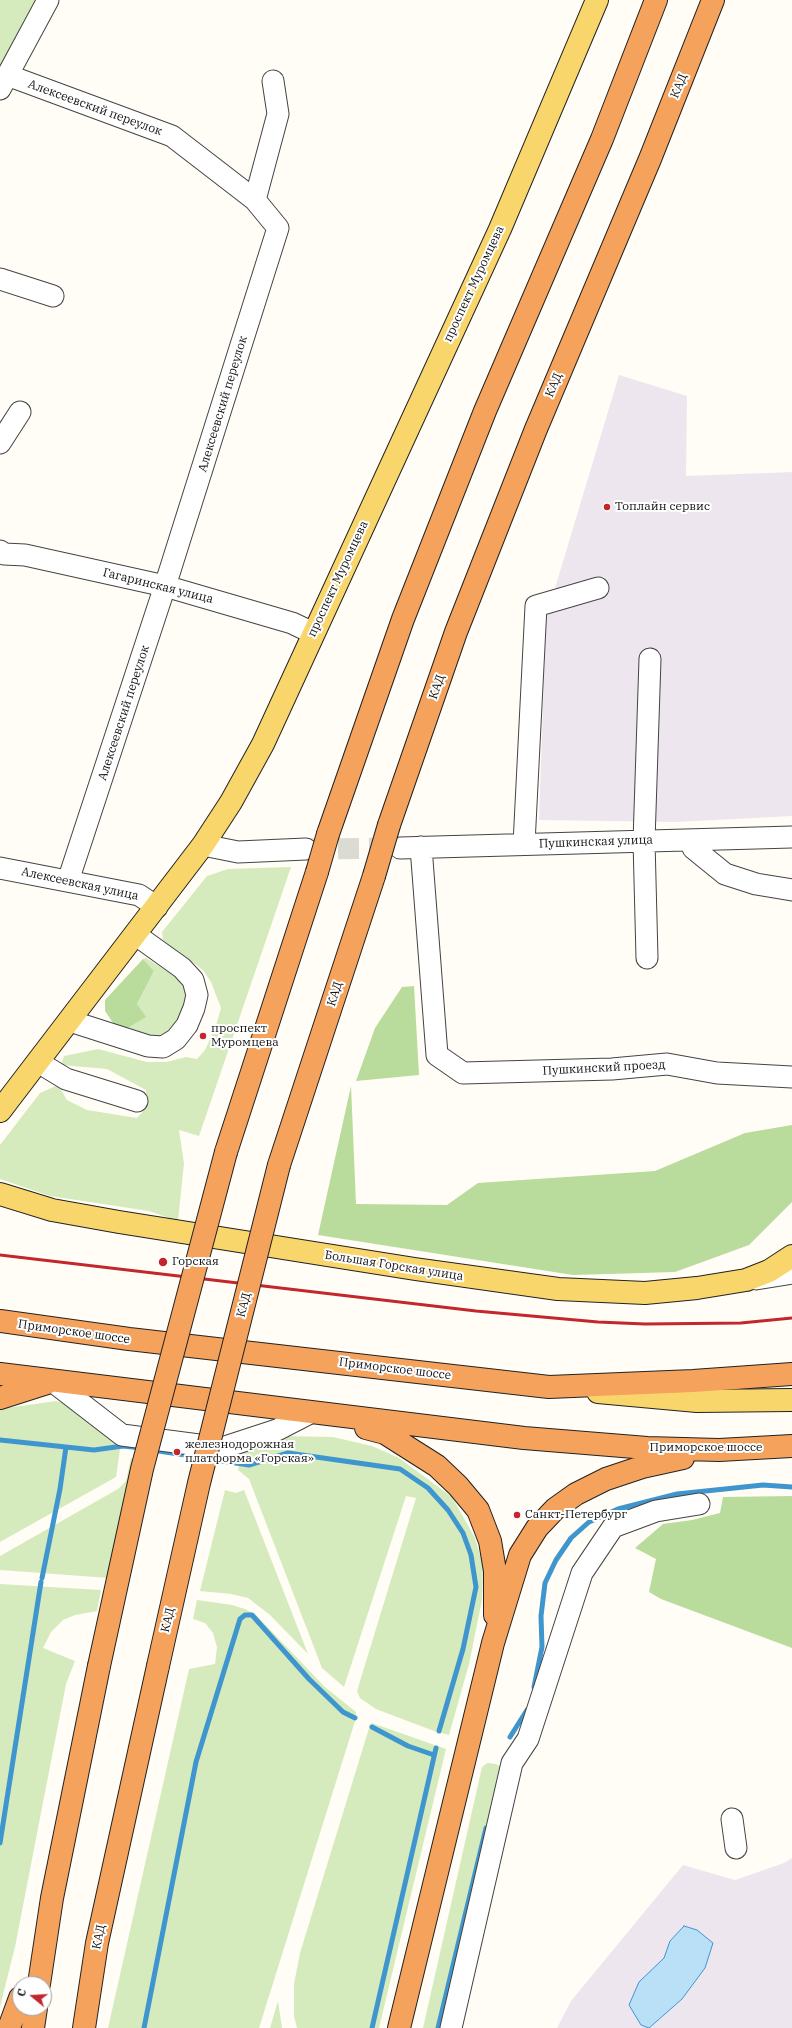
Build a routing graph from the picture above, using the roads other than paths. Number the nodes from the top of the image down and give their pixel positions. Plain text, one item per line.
1 (48, 0) edge
2 (597, 0) edge
3 (656, 0) edge
4 (713, 0) edge
5 (274, 81) dead end
6 (4, 82) edge
7 (255, 200) junction
8 (0, 279) edge
9 (54, 296) dead end
10 (20, 412) dead end
11 (0, 443) edge
12 (1, 559) edge
13 (166, 586) junction
14 (598, 588) dead end
15 (313, 633) junction
16 (650, 660) dead end
17 (792, 837) edge
18 (691, 840) junction
19 (644, 841) junction
20 (524, 844) junction
21 (203, 846) junction
22 (421, 847) junction
23 (400, 848) tunnel mouth
24 (306, 849) tunnel mouth
25 (0, 868) edge
26 (68, 881) junction
27 (792, 890) edge
28 (157, 907) junction
29 (136, 935) junction
30 (647, 958) dead end
31 (70, 1020) junction
32 (38, 1062) junction
33 (792, 1077) edge
34 (137, 1101) dead end
35 (0, 1111) edge
36 (0, 1194) edge
37 (792, 1256) edge
38 (792, 1273) edge
39 (746, 1280) junction
40 (0, 1321) edge
41 (0, 1337) edge
42 (129, 1339) junction
43 (0, 1374) edge
44 (789, 1374) edge
45 (52, 1381) junction
46 (549, 1387) junction
47 (0, 1398) edge
48 (792, 1400) edge
49 (310, 1413) junction
50 (792, 1446) edge
51 (719, 1450) junction
52 (699, 1504) dead end
53 (493, 1643) junction
54 (732, 1819) dead end
55 (736, 1848) dead end
56 (52, 1898) junction
57 (28, 1976) edge
58 (40, 1976) edge
59 (13, 2016) edge
60 (35, 2016) edge
61 (9, 2028) edge
62 (33, 2028) edge
63 (86, 2028) edge
64 (398, 2028) edge
65 (451, 2028) edge

1 - 6 street
2 - 15 main road, проспект Муромцева
3 - 56 highway, bridge
4 - 63 highway, КАД, bridge
5 - 7 street
6 - 7 street, Алексеевский переулок
7 - 13 street, Алексеевский переулок
8 - 9 street
10 - 11 street
12 - 13 street, Гагаринская улица
13 - 15 street, Гагаринская улица
13 - 26 street, Алексеевский переулок
14 - 20 street
15 - 21 main road, проспект Муромцева
16 - 19 street
17 - 18 street, Пушкинская улица
18 - 19 street, Пушкинская улица
18 - 27 street
19 - 20 street, Пушкинская улица
19 - 30 street
20 - 22 street, Пушкинская улица
21 - 24 street
21 - 28 main road, проспект Муромцева
22 - 23 street, Пушкинская улица
22 - 33 street, Пушкинский проезд
25 - 26 street, Алексеевская улица
26 - 28 street, Алексеевская улица
28 - 29 main road, проспект Муромцева
29 - 31 main road, проспект Муромцева
29 - 31 street
31 - 32 main road, проспект Муромцева
32 - 34 street
32 - 35 main road, проспект Муромцева
36 - 39 main road, Большая Горская улица
37 - 39 main road
38 - 39 street, Большая Горская улица
40 - 42 highway, Приморское шоссе
41 - 42 highway
42 - 46 highway, Приморское шоссе
43 - 45 highway, Приморское шоссе
44 - 46 highway
45 - 47 highway
45 - 49 highway, Приморское шоссе
45 - 49 street
46 - 48 main road, Приморское шоссе
49 - 51 highway, Приморское шоссе
49 - 53 highway
50 - 51 highway, Приморское шоссе
51 - 53 highway
52 - 65 street
53 - 64 highway
54 - 55 street
56 - 57 highway
56 - 58 highway
59 - 61 highway
60 - 62 highway

